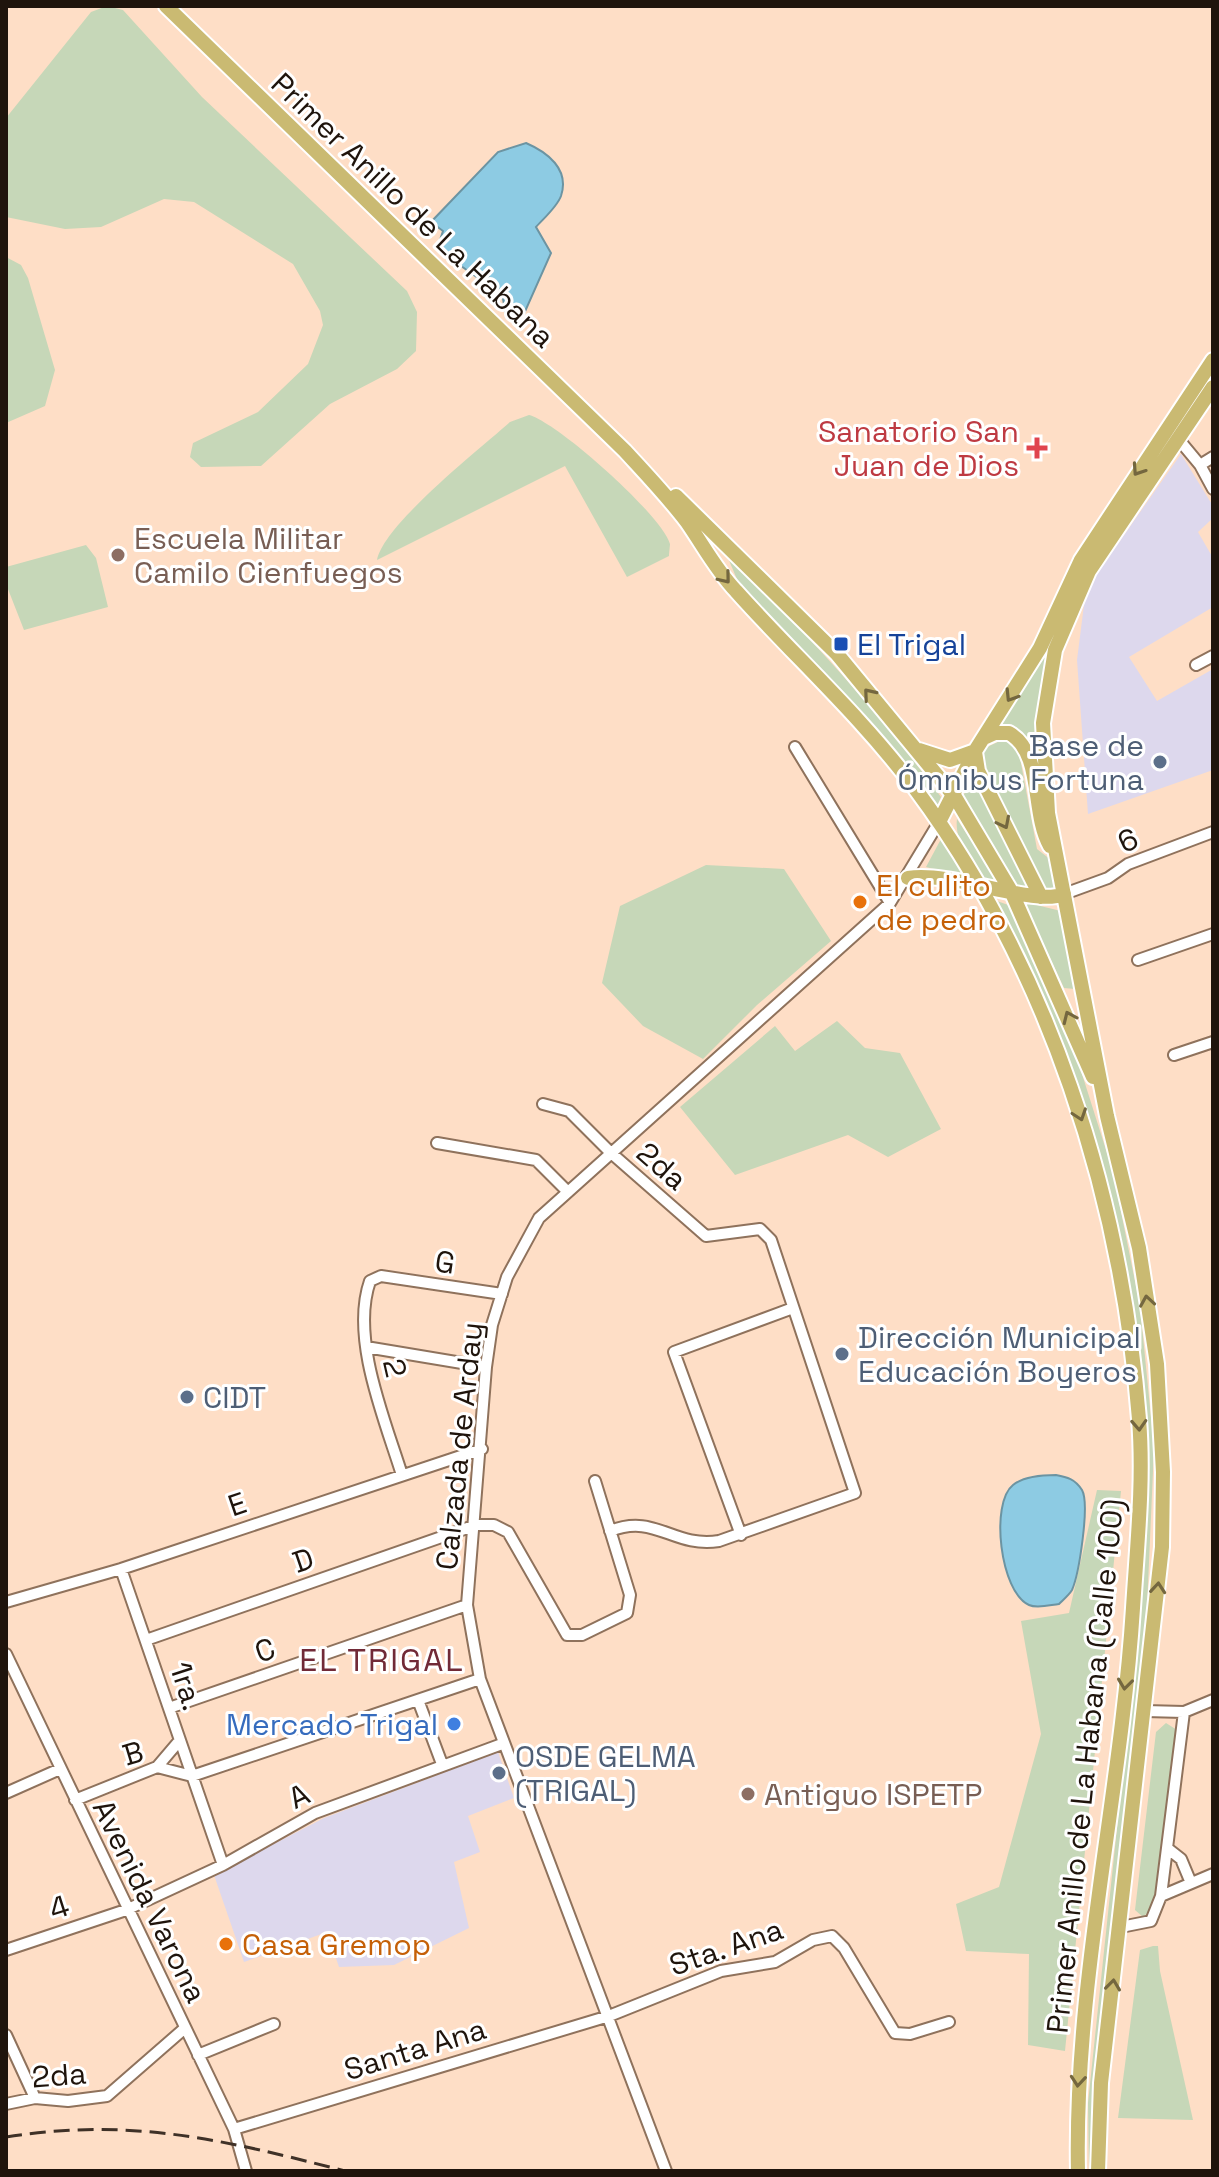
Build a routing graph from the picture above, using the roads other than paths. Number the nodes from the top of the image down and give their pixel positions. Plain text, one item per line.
1 (166, 6) edge
2 (1213, 360) edge
3 (1213, 387) edge
4 (1172, 433) junction
5 (625, 451) junction
6 (1213, 457) edge
7 (1200, 465) junction
8 (1213, 489) edge
9 (723, 541) junction
10 (703, 548) junction
11 (1213, 656) edge
12 (1196, 665) dead end
13 (978, 745) junction
14 (795, 747) dead end
15 (915, 749) junction
16 (955, 797) junction
17 (939, 822) junction
18 (1213, 832) edge
19 (959, 855) junction
20 (1057, 856) junction
21 (908, 878) junction
22 (975, 882) junction
23 (1011, 891) junction
24 (1064, 894) junction
25 (1041, 897) junction
26 (890, 903) junction
27 (1213, 934) edge
28 (1138, 960) dead end
29 (1213, 1042) edge
30 (1174, 1055) dead end
31 (543, 1104) dead end
32 (1107, 1116) junction
33 (437, 1143) dead end
34 (610, 1152) junction
35 (566, 1190) junction
36 (381, 1276) joint
37 (502, 1294) junction
38 (793, 1308) junction
39 (366, 1347) junction
40 (486, 1367) junction
41 (482, 1449) junction
42 (402, 1475) junction
43 (595, 1481) dead end
44 (476, 1525) junction
45 (610, 1531) junction
46 (741, 1535) junction
47 (121, 1569) junction
48 (6, 1602) edge
49 (467, 1605) junction
50 (146, 1640) junction
51 (6, 1654) edge
52 (480, 1679) junction
53 (418, 1700) junction
54 (1213, 1700) edge
55 (169, 1708) junction
56 (1145, 1711) junction
57 (1184, 1712) junction
58 (180, 1740) junction
59 (502, 1744) junction
60 (442, 1764) junction
61 (157, 1767) junction
62 (60, 1769) junction
63 (192, 1776) junction
64 (6, 1793) edge
65 (75, 1800) junction
66 (1167, 1848) junction
67 (223, 1865) junction
68 (1213, 1874) edge
69 (1191, 1883) junction
70 (1161, 1896) junction
71 (126, 1910) junction
72 (1121, 1927) junction
73 (6, 1950) edge
74 (609, 2016) junction
75 (949, 2022) dead end
76 (274, 2024) dead end
77 (185, 2028) junction
78 (6, 2035) edge
79 (198, 2055) junction
80 (35, 2098) junction
81 (6, 2104) edge
82 (234, 2129) junction
83 (246, 2171) edge
84 (666, 2171) edge
85 (1078, 2171) edge
86 (1098, 2171) edge

1 - 5 highway, Primer Anillo de La Habana
2 - 4 highway
3 - 4 highway
4 - 7 street
4 -> 13 highway
4 - 20 highway
5 - 9 highway, Primer Anillo de La Habana
5 - 10 highway, Primer Anillo de La Habana
6 - 7 street
7 - 8 street
9 - 10 highway
15 -> 9 highway, Primer Anillo de La Habana
10 -> 17 highway, Primer Anillo de La Habana
11 - 12 street
13 - 15 highway
13 - 16 highway
13 - 20 highway
13 -> 25 highway
14 - 26 street
15 - 16 highway, Primer Anillo de La Habana
16 - 17 highway
16 - 19 highway
16 - 23 highway, Primer Anillo de La Habana
17 - 19 highway, Primer Anillo de La Habana
17 - 21 street, Calzada de Arday
18 - 24 street, 6
19 - 22 highway
20 - 24 highway
21 - 22 highway
21 - 26 street, Calzada de Arday
22 - 23 highway
22 -> 85 highway, Primer Anillo de La Habana (Calle 100)
23 - 25 highway
32 -> 23 highway, Primer Anillo de La Habana
24 - 25 highway
24 - 32 highway
26 - 34 street, Calzada de Arday
27 - 28 street
29 - 30 street
31 - 34 street, 2da
56 -> 32 highway, Primer Anillo de La Habana (Calle 100)
33 - 35 street
34 - 35 street, Calzada de Arday
34 - 38 street, 2da
35 - 37 street, Calzada de Arday
36 - 37 street, G
36 - 39 street, 2
37 - 40 street, Calzada de Arday
38 - 46 street
38 - 46 street
39 - 40 street
39 - 42 street, 2
40 - 41 street, Calzada de Arday
41 - 42 street, E
41 - 44 street, Calzada de Arday
42 - 47 street, E
43 - 45 street
44 - 45 street
44 - 49 street, Calzada de Arday
44 - 50 street, D
45 - 46 street
47 - 48 street, E
47 - 50 street, 1ra.
49 - 52 street, Calzada de Arday
49 - 55 street, C
50 - 55 street, 1ra.
51 - 62 street, Avenida Varona
52 - 53 street, B
52 - 59 street, Calzada de Arday
53 - 60 street
53 - 63 street, B
54 - 57 street
55 - 58 street, 1ra.
56 - 57 street
56 - 72 highway, Primer Anillo de La Habana (Calle 100)
57 - 66 street
58 - 61 street
58 - 63 street, 1ra.
59 - 60 street, A
59 - 74 street, Calzada de Arday
60 - 67 street, A
61 - 63 street, B
61 - 65 street, B
62 - 64 street
62 - 65 street, Avenida Varona
63 - 67 street, 1ra.
65 - 71 street, Avenida Varona
66 - 69 street
66 - 70 street
67 - 71 street, A
68 - 69 street
69 - 70 street
70 - 72 street
71 - 73 street, 4
71 - 77 street, Avenida Varona
86 -> 72 highway, Primer Anillo de La Habana (Calle 100)
74 - 75 street, Sta. Ana
74 - 82 street, Santa Ana
74 - 84 street, Calzada de Arday
76 - 79 street
77 - 79 street, Avenida Varona
77 - 80 street, 2da
78 - 80 street
79 - 82 street, Avenida Varona
80 - 81 street, 2da
82 - 83 street, Avenida Varona

